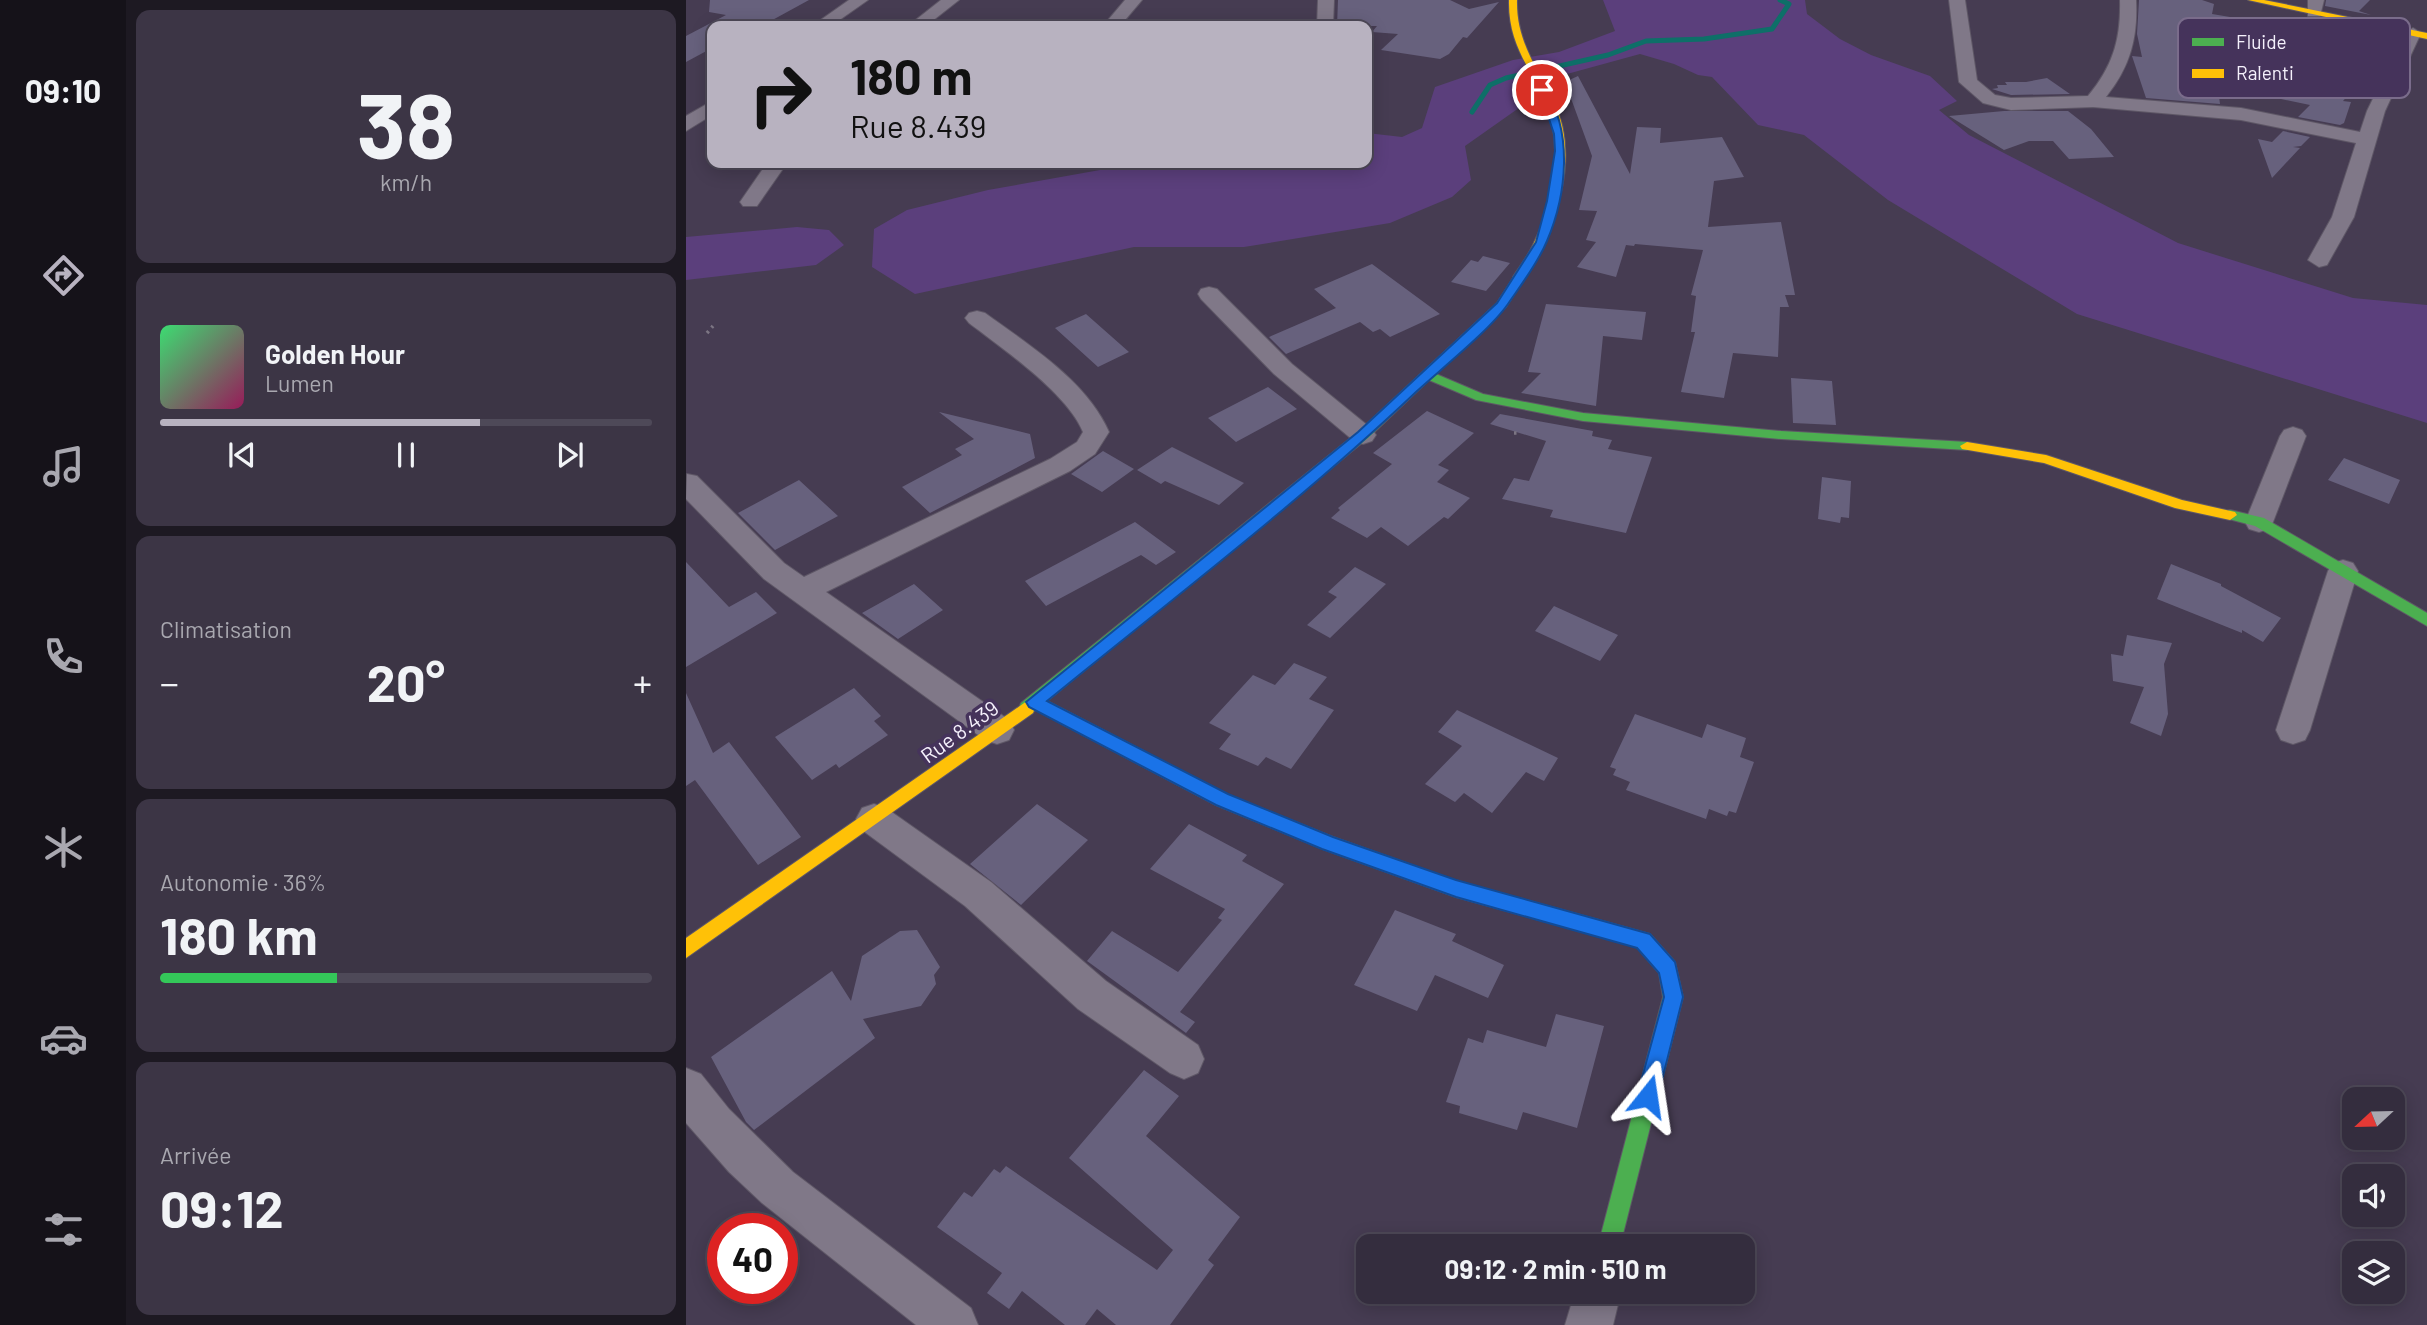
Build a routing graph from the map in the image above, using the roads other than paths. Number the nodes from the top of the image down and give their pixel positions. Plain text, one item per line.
1 (860, 0) edge
2 (951, 0) edge
3 (1134, 0) edge
4 (1326, 0) edge
5 (1513, 0) edge
6 (1958, 0) edge
7 (2128, 0) edge
8 (2252, 0) edge
9 (2315, 7) edge
10 (2356, 18) edge
11 (828, 21) edge
12 (923, 21) edge
13 (1115, 21) edge
14 (1325, 21) edge
15 (2420, 35) edge
16 (2410, 54) edge
17 (2387, 98) edge
18 (2093, 100) junction
19 (707, 110) edge
20 (686, 125) edge
21 (2366, 139) junction
22 (774, 168) edge
23 (750, 202) dead end
24 (2319, 260) dead end
25 (1209, 294) dead end
26 (977, 318) dead end
27 (1428, 375) junction
28 (1363, 435) junction
29 (2293, 436) dead end
30 (687, 483) edge
31 (2259, 522) junction
32 (2343, 571) junction
33 (802, 591) junction
34 (2427, 620) edge
35 (1035, 702) junction
36 (998, 730) junction
37 (2293, 730) dead end
38 (874, 818) junction
39 (686, 948) edge
40 (1184, 1059) dead end
41 (686, 1089) edge
42 (1612, 1234) edge
43 (1595, 1304) edge
44 (954, 1325) edge
45 (1589, 1325) edge

1 - 11 street
2 - 12 street
3 - 13 street
4 - 14 street
5 - 27 street, Rue 8.439
6 - 18 street
7 - 18 street
8 - 9 street
9 - 10 street
15 - 16 street
17 - 21 street
18 - 21 street
19 - 20 street
21 - 24 street
22 - 23 street
25 - 28 street
26 - 33 street
27 - 28 street, Rue 8.439
27 - 31 street
28 - 35 street, Rue 8.439
29 - 31 street
30 - 33 street
31 - 32 street
32 - 34 street
32 - 37 street
33 - 36 street
35 - 36 street, Rue 8.439
35 - 42 street
36 - 38 street, Rue 8.439
38 - 39 street, Rue 8.439
38 - 40 street
41 - 44 street
43 - 45 street

